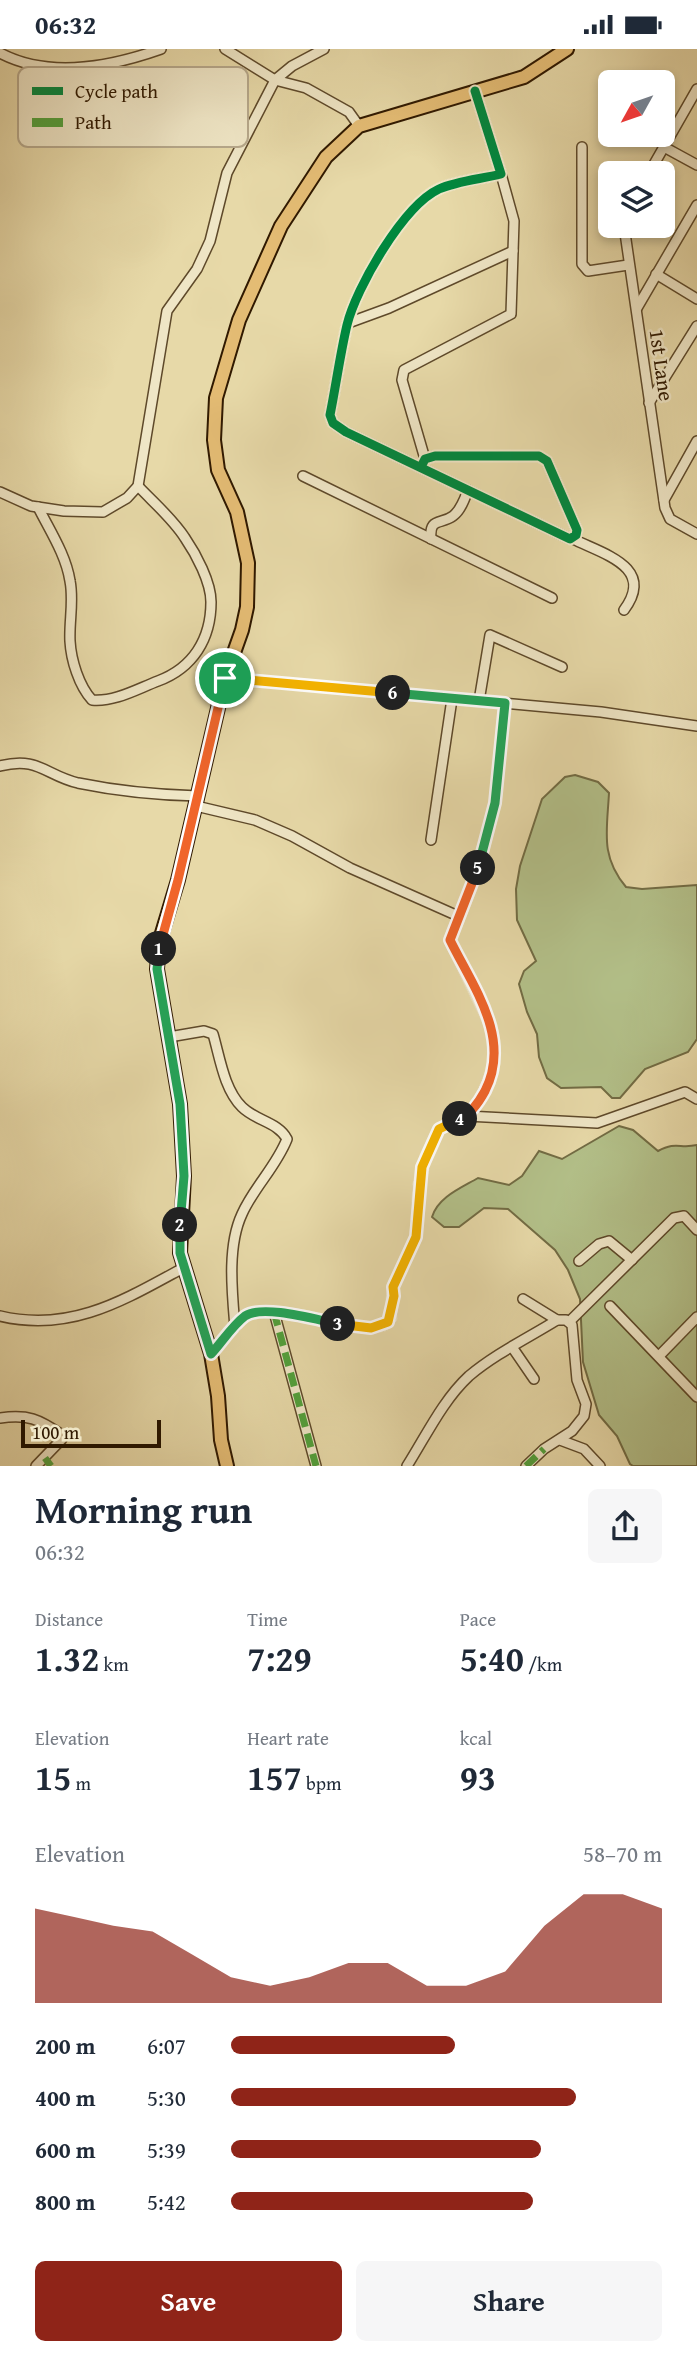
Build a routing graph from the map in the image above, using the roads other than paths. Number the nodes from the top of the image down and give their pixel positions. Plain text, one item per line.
1 (161, 49) edge
2 (225, 49) edge
3 (324, 49) edge
4 (567, 49) edge
5 (0, 53) edge
6 (51, 67) edge
7 (67, 67) edge
8 (275, 79) junction
9 (697, 89) edge
10 (475, 91) junction
11 (676, 125) edge
12 (359, 126) junction
13 (248, 133) edge
14 (241, 147) edge
15 (582, 147) dead end
16 (666, 147) edge
17 (697, 165) edge
18 (501, 174) junction
19 (697, 205) edge
20 (625, 238) edge
21 (513, 251) junction
22 (628, 265) junction
23 (656, 274) junction
24 (697, 299) edge
25 (637, 308) junction
26 (348, 323) junction
27 (697, 326) edge
28 (649, 403) junction
29 (697, 441) edge
30 (423, 463) junction
31 (303, 476) dead end
32 (138, 486) junction
33 (468, 490) junction
34 (0, 492) edge
35 (664, 499) junction
36 (38, 507) junction
37 (697, 534) edge
38 (431, 539) junction
39 (573, 539) junction
40 (552, 598) dead end
41 (624, 610) dead end
42 (562, 667) dead end
43 (225, 678) junction
44 (452, 698) junction
45 (479, 701) junction
46 (505, 703) junction
47 (697, 726) edge
48 (0, 766) edge
49 (197, 801) junction
50 (431, 840) dead end
51 (458, 916) junction
52 (169, 1037) junction
53 (697, 1098) edge
54 (467, 1116) junction
55 (697, 1230) edge
56 (632, 1260) junction
57 (579, 1261) dead end
58 (183, 1268) junction
59 (523, 1299) dead end
60 (610, 1306) dead end
61 (274, 1313) junction
62 (0, 1317) edge
63 (697, 1317) edge
64 (557, 1320) junction
65 (569, 1321) junction
66 (235, 1327) junction
67 (512, 1347) junction
68 (211, 1354) junction
69 (659, 1356) junction
70 (534, 1379) dead end
71 (697, 1397) edge
72 (0, 1417) edge
73 (560, 1440) junction
74 (48, 1462) edge
75 (36, 1466) edge
76 (227, 1466) edge
77 (316, 1466) edge
78 (407, 1466) edge
79 (527, 1466) edge
80 (600, 1466) edge

1 - 7 street
2 - 8 street
3 - 8 street
4 - 10 main road
5 - 6 street
8 - 12 street
8 - 13 street
9 - 11 street
10 - 12 main road
10 - 18 street
12 - 43 main road
14 - 32 street
15 - 22 street
16 - 17 street
18 - 21 street
18 - 26 street
19 - 23 street
20 - 22 street, 1st Lane
21 - 26 street
21 - 30 street
22 - 25 street, 1st Lane
23 - 24 street
23 - 25 street
25 - 28 street, 1st Lane
26 - 30 street
27 - 28 street
28 - 35 street, 1st Lane
29 - 35 street
30 - 33 street
30 - 39 street
31 - 38 street
32 - 36 street
32 - 36 street
33 - 38 street
33 - 39 street
34 - 36 street
35 - 37 street, 1st Lane
38 - 40 street
39 - 41 street
42 - 45 street
43 - 44 street
43 - 49 main road
44 - 45 street
44 - 50 street
45 - 46 street
46 - 47 street
46 - 51 street
48 - 49 street
49 - 51 street
49 - 52 main road
51 - 54 street
52 - 58 main road
52 - 66 street
53 - 54 street
54 - 61 street
55 - 56 street
56 - 57 street
56 - 65 street
58 - 62 street
58 - 68 main road
59 - 64 street
60 - 69 street
61 - 66 street
61 - 77 street
63 - 69 street
64 - 65 street
64 - 67 street
65 - 73 street
66 - 68 street
67 - 70 street
67 - 78 street
68 - 76 main road
69 - 71 street
72 - 74 street
73 - 79 street
73 - 80 street
74 - 75 street

